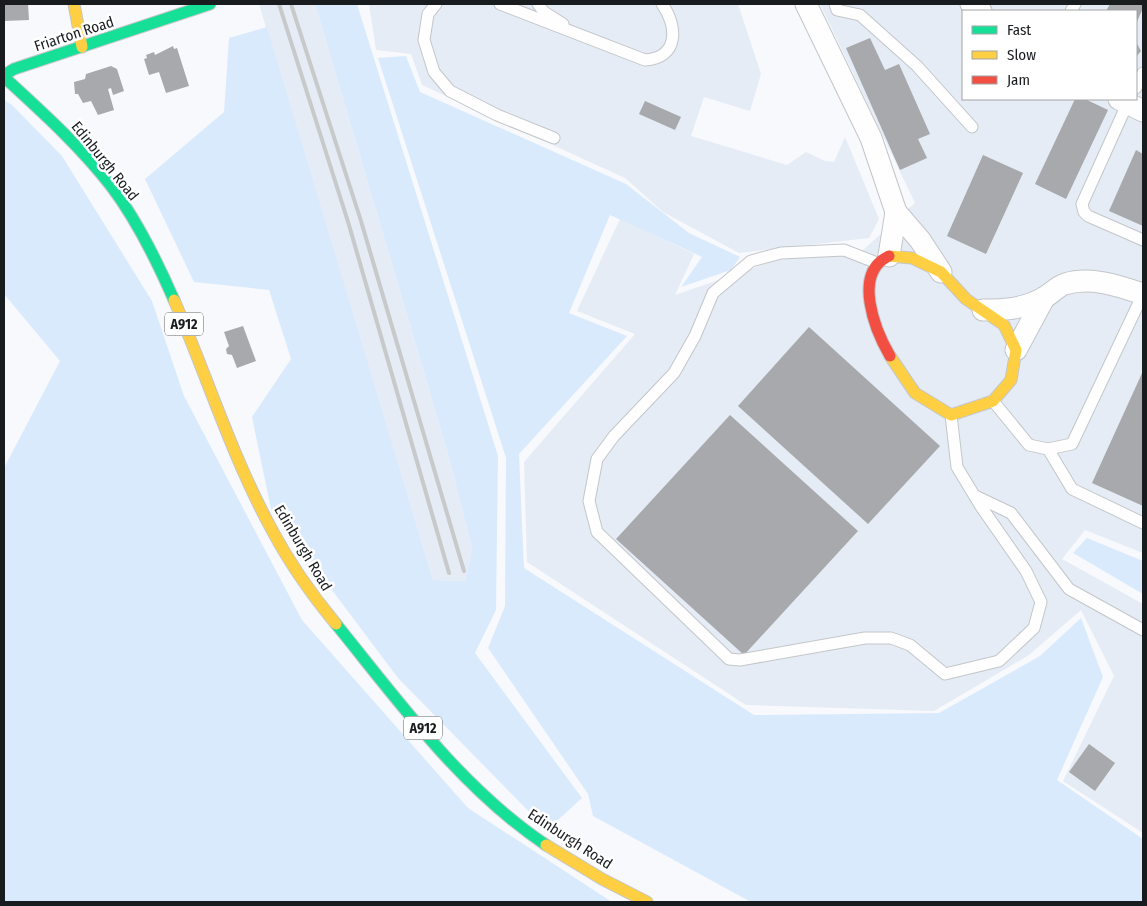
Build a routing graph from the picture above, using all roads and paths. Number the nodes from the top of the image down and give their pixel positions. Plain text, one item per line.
1 (74, 4) edge
2 (210, 4) edge
3 (436, 4) edge
4 (500, 4) edge
5 (538, 4) edge
6 (662, 4) edge
7 (806, 4) edge
8 (834, 4) edge
9 (572, 32) junction
10 (82, 47) junction
11 (1143, 73) edge
12 (4, 76) edge
13 (1137, 86) edge
14 (1131, 100) edge
15 (972, 128) dead end
16 (554, 138) dead end
17 (896, 212) junction
18 (1143, 240) edge
19 (883, 259) junction
20 (941, 272) junction
21 (1143, 294) edge
22 (1044, 298) junction
23 (982, 310) junction
24 (1016, 350) junction
25 (993, 401) junction
26 (951, 414) junction
27 (1048, 449) junction
28 (975, 496) junction
29 (1143, 523) edge
30 (1143, 630) edge
31 (647, 902) edge

1 - 10 main road
2 - 10 main road, Friarton Road
3 - 16 lane
4 - 9 lane
5 - 9 lane
6 - 9 lane
7 - 17 street
8 - 15 lane
10 - 12 main road, Friarton Road
11 - 13 lane
12 - 31 main road, Edinburgh Road / A912
14 - 18 lane
17 - 19 street
17 - 20 street
19 - 20 main road
19 - 26 main road
19 - 28 lane
20 - 23 main road
21 - 22 street
21 - 27 lane
22 - 23 street
22 - 24 street
23 - 24 main road
24 - 25 main road
25 - 26 main road
25 - 27 lane
26 - 28 lane
27 - 29 lane
28 - 30 lane

